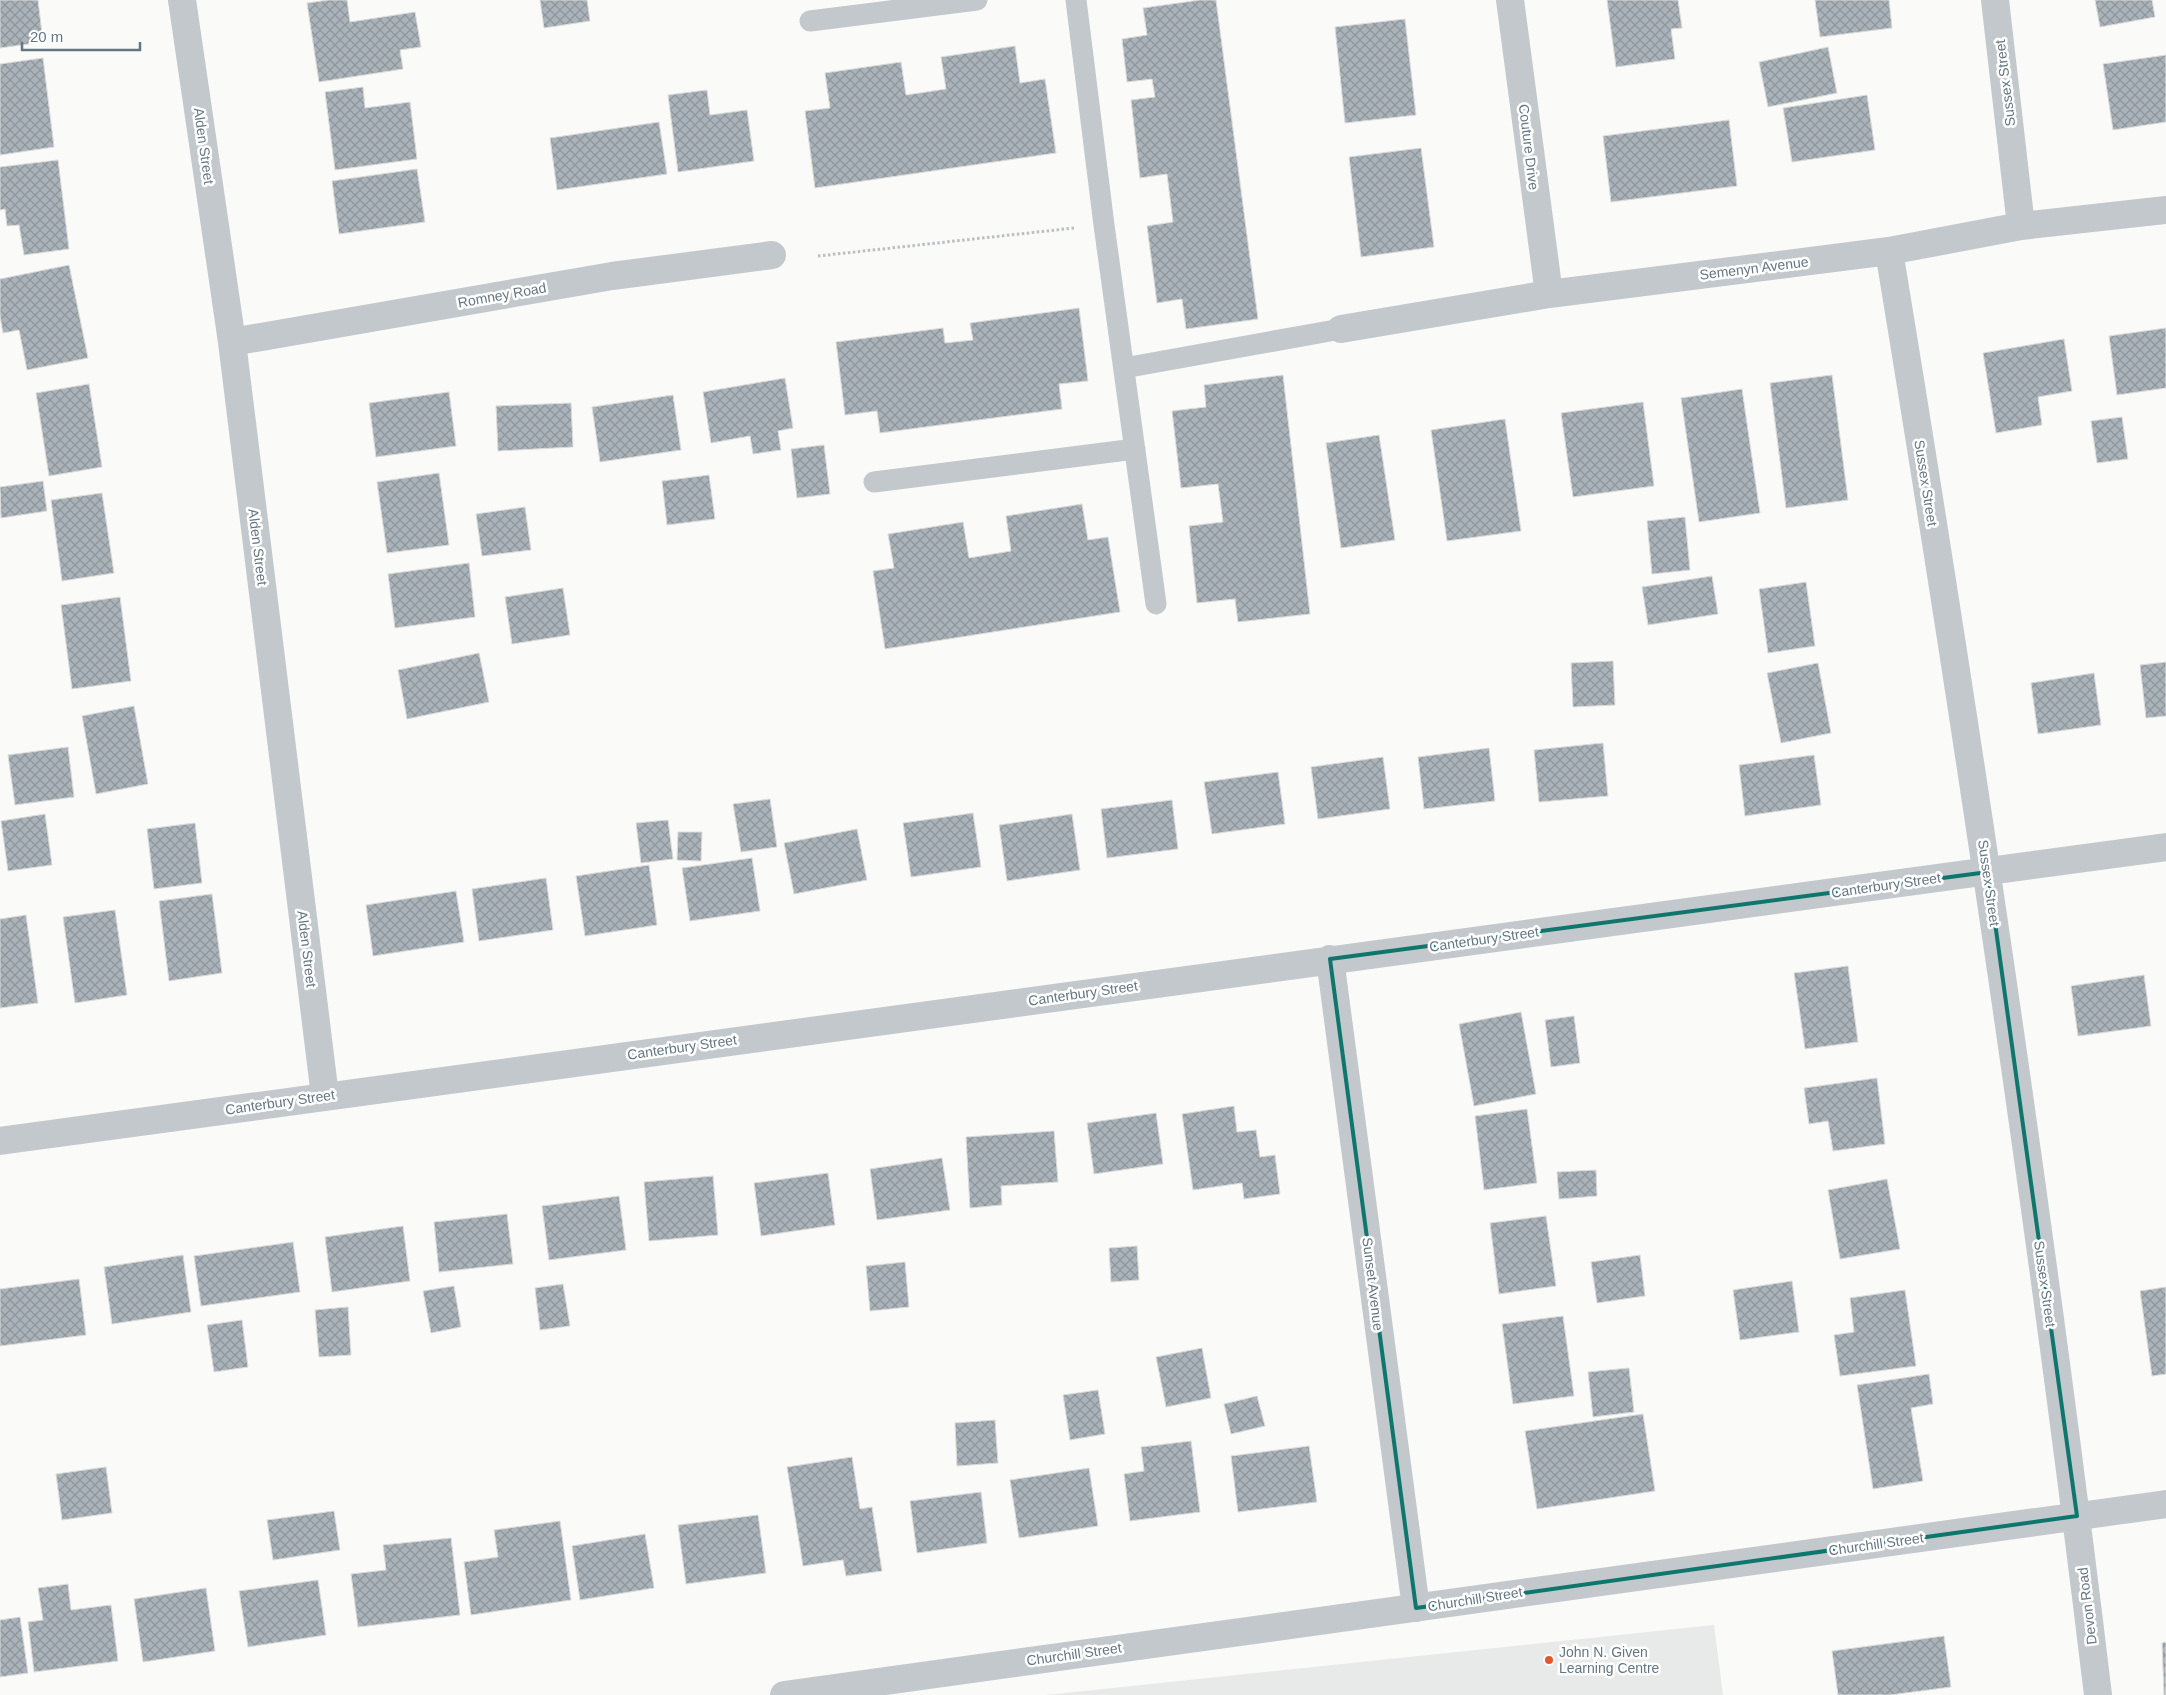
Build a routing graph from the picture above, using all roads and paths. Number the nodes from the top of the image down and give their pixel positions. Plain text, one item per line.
1 (182, 0) edge
2 (977, 0) edge
3 (1076, 0) edge
4 (1510, 0) edge
5 (1995, 0) edge
6 (810, 21) dead end
7 (2166, 210) edge
8 (1104, 225) junction
9 (2021, 226) junction
10 (1889, 251) junction
11 (772, 255) dead end
12 (818, 256) dead end
13 (1549, 294) junction
14 (1342, 328) joint
15 (232, 342) junction
16 (1124, 368) junction
17 (1134, 450) junction
18 (874, 482) dead end
19 (1156, 604) dead end
20 (2166, 847) edge
21 (1988, 872) junction
22 (1330, 959) junction
23 (325, 1096) junction
24 (0, 1141) edge
25 (2166, 1504) edge
26 (2077, 1516) junction
27 (1416, 1608) junction
28 (784, 1695) edge
29 (2098, 1695) edge

1 - 15 street, Alden Street
2 - 6 lane
3 - 8 lane
4 - 13 street, Couture Drive
5 - 9 street, Sussex Street
7 - 9 street, Semenyn Avenue
8 - 12 path
8 - 16 lane
9 - 10 street, Semenyn Avenue
10 - 13 street, Semenyn Avenue
10 - 21 street, Sussex Street
11 - 15 street, Romney Road
13 - 14 street, Semenyn Avenue
14 - 16 lane
15 - 23 street, Alden Street
16 - 17 lane
17 - 18 lane
17 - 19 lane
20 - 21 street, Canterbury Street
21 - 22 street, Canterbury Street
21 - 26 street, Sussex Street
22 - 23 street, Canterbury Street
22 - 27 street, Sunset Avenue
23 - 24 street, Canterbury Street
25 - 26 street, Churchill Street
26 - 27 street, Churchill Street
26 - 29 street, Devon Road
27 - 28 street, Churchill Street

